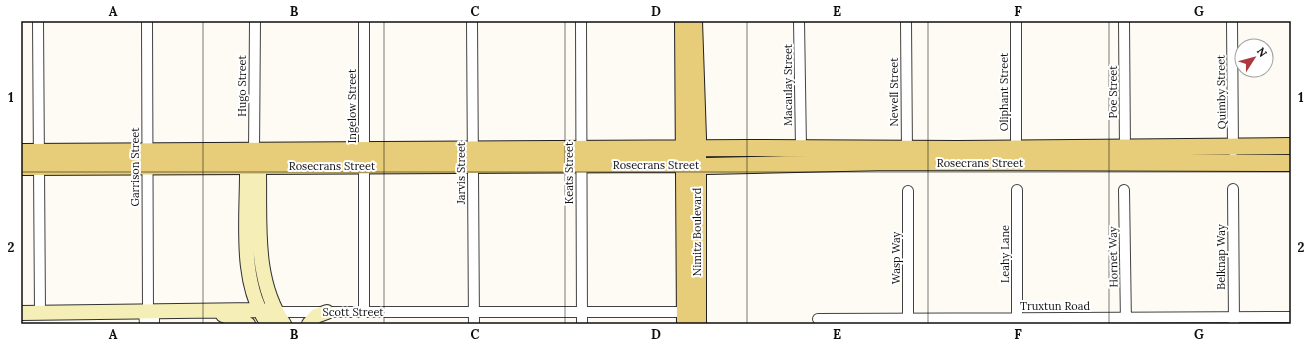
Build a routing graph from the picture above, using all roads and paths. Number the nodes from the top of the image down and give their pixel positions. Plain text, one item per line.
1 (38, 21) edge
2 (147, 21) edge
3 (255, 21) edge
4 (364, 21) edge
5 (472, 21) edge
6 (581, 21) edge
7 (683, 21) edge
8 (694, 21) edge
9 (799, 21) edge
10 (906, 21) edge
11 (1016, 21) edge
12 (1124, 21) edge
13 (1232, 21) edge
14 (1291, 146) edge
15 (1233, 147) junction
16 (801, 148) junction
17 (147, 151) junction
18 (21, 152) edge
19 (1125, 155) junction
20 (690, 156) junction
21 (907, 156) junction
22 (1016, 156) junction
23 (581, 157) junction
24 (365, 158) junction
25 (473, 158) junction
26 (254, 159) junction
27 (39, 160) junction
28 (1291, 162) edge
29 (1233, 163) junction
30 (21, 167) edge
31 (147, 167) junction
32 (1233, 189) dead end
33 (1017, 190) dead end
34 (1124, 190) dead end
35 (908, 192) dead end
36 (258, 310) junction
37 (205, 312) junction
38 (275, 312) junction
39 (327, 312) junction
40 (364, 312) junction
41 (474, 312) junction
42 (582, 312) junction
43 (21, 313) edge
44 (40, 313) junction
45 (149, 317) edge
46 (1291, 317) edge
47 (685, 318) edge
48 (1017, 318) junction
49 (818, 319) dead end
50 (1234, 320) edge
51 (1126, 321) edge
52 (908, 322) edge
53 (248, 324) edge
54 (268, 324) edge
55 (284, 324) edge
56 (309, 324) edge
57 (474, 324) edge
58 (582, 324) edge
59 (698, 324) edge

1 - 27 street
2 - 17 street, Garrison Street
3 - 26 street, Hugo Street
4 - 24 street, Ingelow Street
5 - 25 street, Jarvis Street
6 - 23 street, Keats Street
7 - 20 main road, Nimitz Boulevard
8 - 20 main road, Nimitz Boulevard
9 - 16 street, Macaulay Street
10 - 21 street, Newell Street
11 - 22 street, Oliphant Street
12 - 19 street, Poe Street
13 - 15 street, Quimby Street
14 - 15 main road, Rosecrans Street
15 - 19 main road, Rosecrans Street
15 - 29 street, Quimby Street
16 - 20 main road, Rosecrans Street
16 - 21 main road, Rosecrans Street
17 - 26 main road, Rosecrans Street
17 - 27 main road, Rosecrans Street
17 - 31 street, Garrison Street
18 - 27 main road, Rosecrans Street
19 - 22 main road, Rosecrans Street
19 - 29 main road, Rosecrans Street
20 - 21 main road, Rosecrans Street
20 - 23 main road, Rosecrans Street
20 - 47 main road, Nimitz Boulevard
20 - 59 main road, Nimitz Boulevard
21 - 22 main road, Rosecrans Street
23 - 25 main road, Rosecrans Street
23 - 42 street, Keats Street
24 - 25 main road, Rosecrans Street
24 - 26 main road, Rosecrans Street
24 - 40 street, Ingelow Street
25 - 41 street, Jarvis Street
26 - 31 main road, Rosecrans Street
26 - 36 main road
26 - 38 main road
27 - 30 main road, Rosecrans Street
27 - 31 main road, Rosecrans Street
27 - 44 street
28 - 29 main road, Rosecrans Street
31 - 45 street, Garrison Street
32 - 50 street, Belknap Way
33 - 48 street, Leahy Lane
34 - 51 street, Hornet Way
35 - 52 street, Wasp Way
36 - 37 main road, Scott Street
36 - 38 main road, Scott Street
36 - 54 main road
37 - 45 main road, Scott Street
37 - 53 main road
38 - 39 street, Scott Street
38 - 55 main road
39 - 40 street, Scott Street
39 - 56 main road
40 - 41 street, Scott Street
41 - 42 street, Scott Street
41 - 57 street, Jarvis Street
42 - 47 street, Scott Street
42 - 58 street, Keats Street
43 - 44 main road, Scott Street
44 - 45 main road, Scott Street
46 - 50 street, Truxtun Road
48 - 51 street, Truxtun Road
48 - 52 street, Truxtun Road
49 - 52 street, Truxtun Road
50 - 51 street, Truxtun Road

